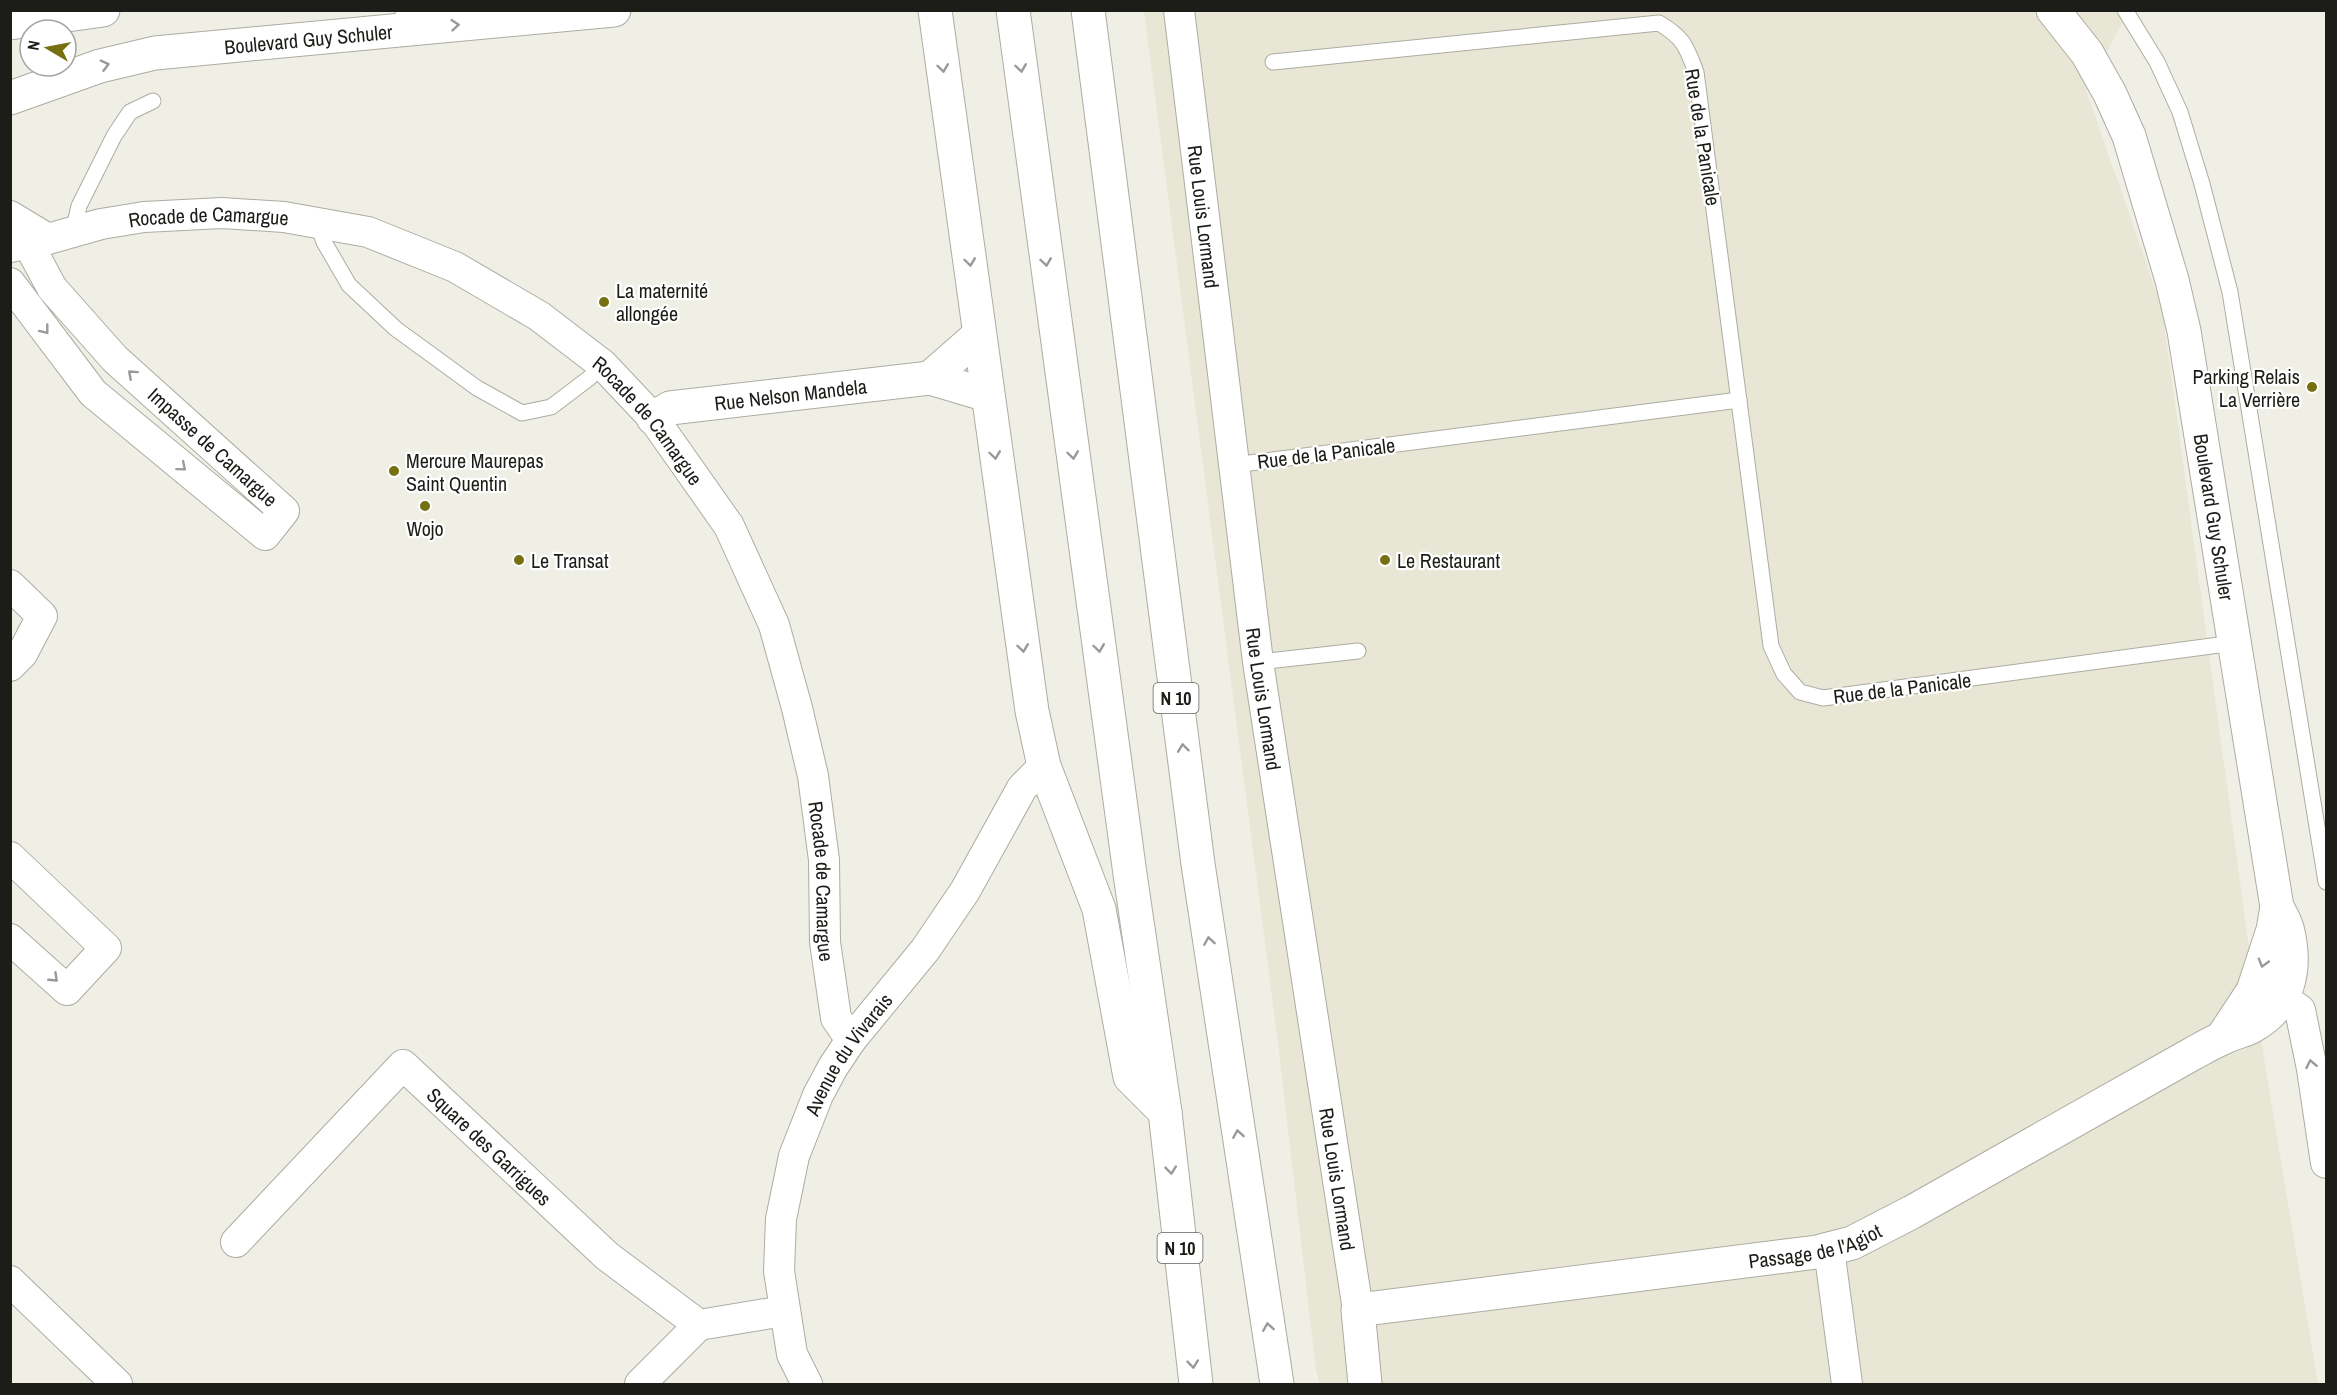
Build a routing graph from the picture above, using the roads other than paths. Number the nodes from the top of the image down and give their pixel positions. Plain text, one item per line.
1 (103, 10) edge
2 (430, 10) edge
3 (614, 10) edge
4 (936, 10) edge
5 (1013, 10) edge
6 (1088, 10) edge
7 (1179, 10) edge
8 (2053, 10) edge
9 (2126, 10) edge
10 (10, 23) edge
11 (334, 35) junction
12 (1273, 62) dead end
13 (10, 98) edge
14 (153, 101) dead end
15 (10, 216) edge
16 (317, 223) junction
17 (35, 245) edge
18 (10, 283) edge
19 (979, 335) junction
20 (603, 365) junction
21 (930, 378) junction
22 (987, 395) junction
23 (1739, 400) junction
24 (653, 418) junction
25 (1234, 465) junction
26 (10, 585) edge
27 (2234, 643) junction
28 (1358, 651) dead end
29 (1258, 662) junction
30 (10, 666) edge
31 (1044, 766) junction
32 (10, 857) edge
33 (2326, 882) edge
34 (2277, 907) junction
35 (10, 939) edge
36 (2283, 998) junction
37 (2222, 1038) junction
38 (851, 1040) junction
39 (1165, 1112) junction
40 (2326, 1163) edge
41 (236, 1242) dead end
42 (1829, 1250) junction
43 (10, 1281) edge
44 (1358, 1310) junction
45 (784, 1311) junction
46 (699, 1325) junction
47 (109, 1382) edge
48 (640, 1384) edge
49 (807, 1384) edge
50 (1196, 1384) edge
51 (1277, 1384) edge
52 (1365, 1384) edge
53 (1847, 1384) edge

1 - 10 main road
2 - 11 lane
11 -> 3 main road, Boulevard Guy Schuler
4 -> 19 main road
5 -> 39 main road, N 10
51 -> 6 main road, N 10
7 - 25 street, Rue Louis Lormand
8 - 27 main road, Boulevard Guy Schuler
9 - 33 lane
13 -> 11 main road, Boulevard Guy Schuler
12 - 23 lane, Rue de la Panicale
14 - 17 lane
15 - 17 street
16 - 17 street, Rocade de Camargue
16 - 20 street, Rocade de Camargue
16 - 20 lane
18 -> 17 street, Impasse de Camargue
19 - 21 main road
19 - 22 main road
20 - 24 street, Rocade de Camargue
21 - 22 main road
21 - 24 main road, Rue Nelson Mandela
22 -> 31 main road
23 - 25 lane, Rue de la Panicale
23 - 27 lane, Rue de la Panicale
24 - 38 street, Rocade de Camargue
25 - 29 street, Rue Louis Lormand
26 - 30 street
27 - 34 main road, Boulevard Guy Schuler
28 - 29 lane
29 - 44 street, Rue Louis Lormand
31 - 38 street, Avenue du Vivarais
31 - 39 main road
35 -> 32 street
34 - 36 main road, Boulevard Guy Schuler
34 -> 37 main road, Boulevard Guy Schuler
36 - 37 main road
40 -> 36 street
37 - 42 main road, Passage de l'Agiot
38 - 45 street, Avenue du Vivarais
39 -> 50 main road, N 10
41 - 46 street, Square des Garrigues
42 - 44 main road, Passage de l'Agiot
42 - 53 street
43 - 47 street
44 - 52 main road, Rue Louis Lormand
45 - 46 street
45 - 49 street, Avenue du Vivarais
46 - 48 street

